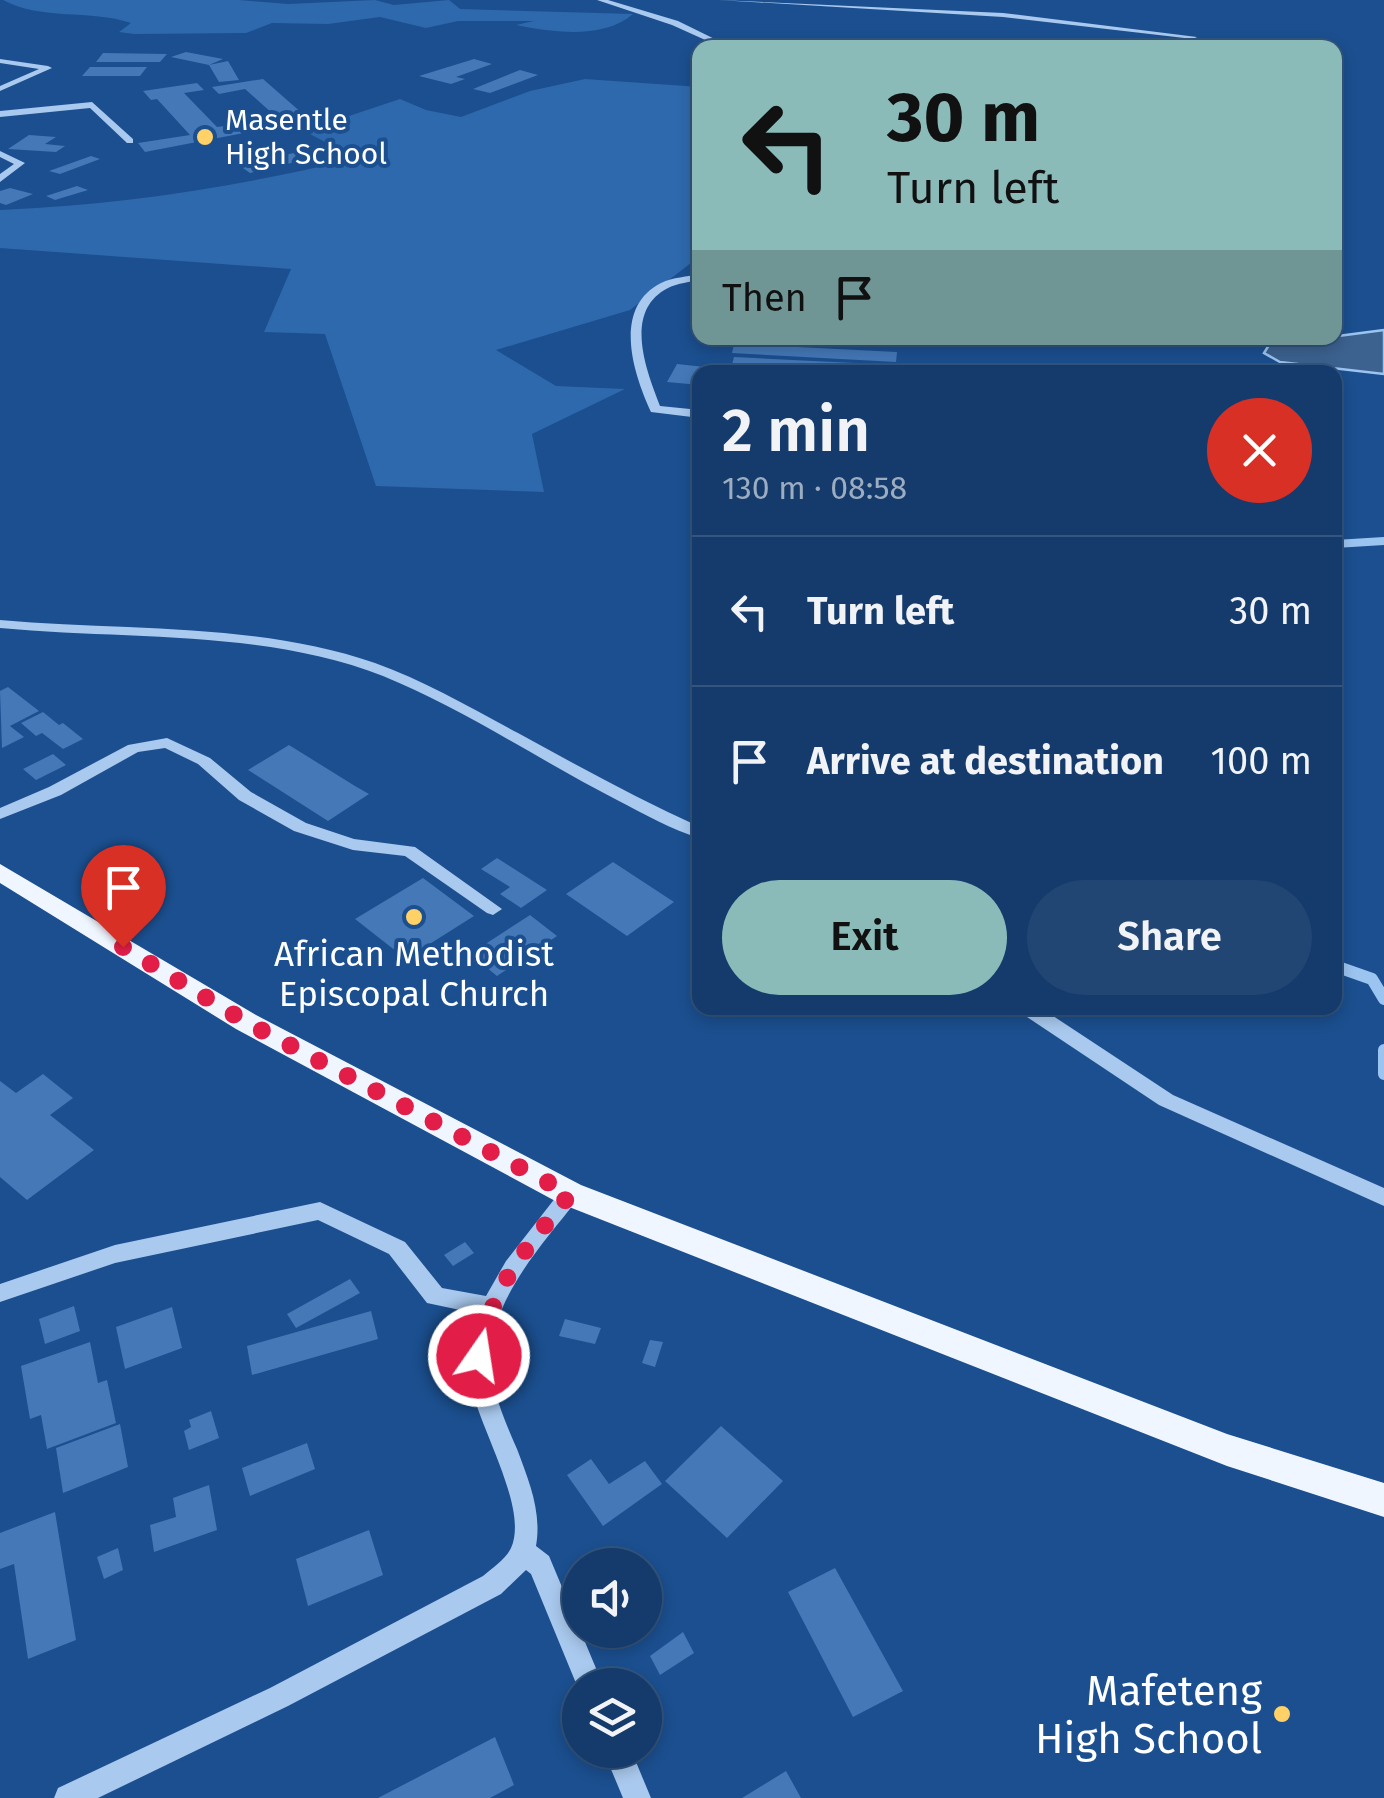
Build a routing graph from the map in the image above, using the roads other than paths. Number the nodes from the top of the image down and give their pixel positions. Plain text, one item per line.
1 (602, 0) edge
2 (722, 0) edge
3 (1193, 37) dead end
4 (713, 40) edge
5 (0, 61) edge
6 (0, 89) edge
7 (0, 114) edge
8 (130, 141) dead end
9 (0, 154) edge
10 (0, 179) edge
11 (692, 279) edge
12 (692, 413) edge
13 (0, 624) edge
14 (0, 814) edge
15 (692, 830) edge
16 (0, 872) edge
17 (493, 909) dead end
18 (1038, 1015) edge
19 (570, 1194) junction
20 (1384, 1197) edge
21 (0, 1292) edge
22 (490, 1306) junction
23 (1384, 1500) edge
24 (522, 1551) junction
25 (583, 1668) edge
26 (624, 1768) edge
27 (68, 1798) edge
28 (637, 1798) edge

1 - 4 street
2 - 3 street
5 - 6 street
7 - 8 street
9 - 10 street
11 - 12 street
13 - 15 street
14 - 17 street
16 - 19 main road
18 - 20 street
19 - 22 street
19 - 23 main road
21 - 22 street
22 - 24 street
24 - 25 street
24 - 27 street
26 - 28 street

